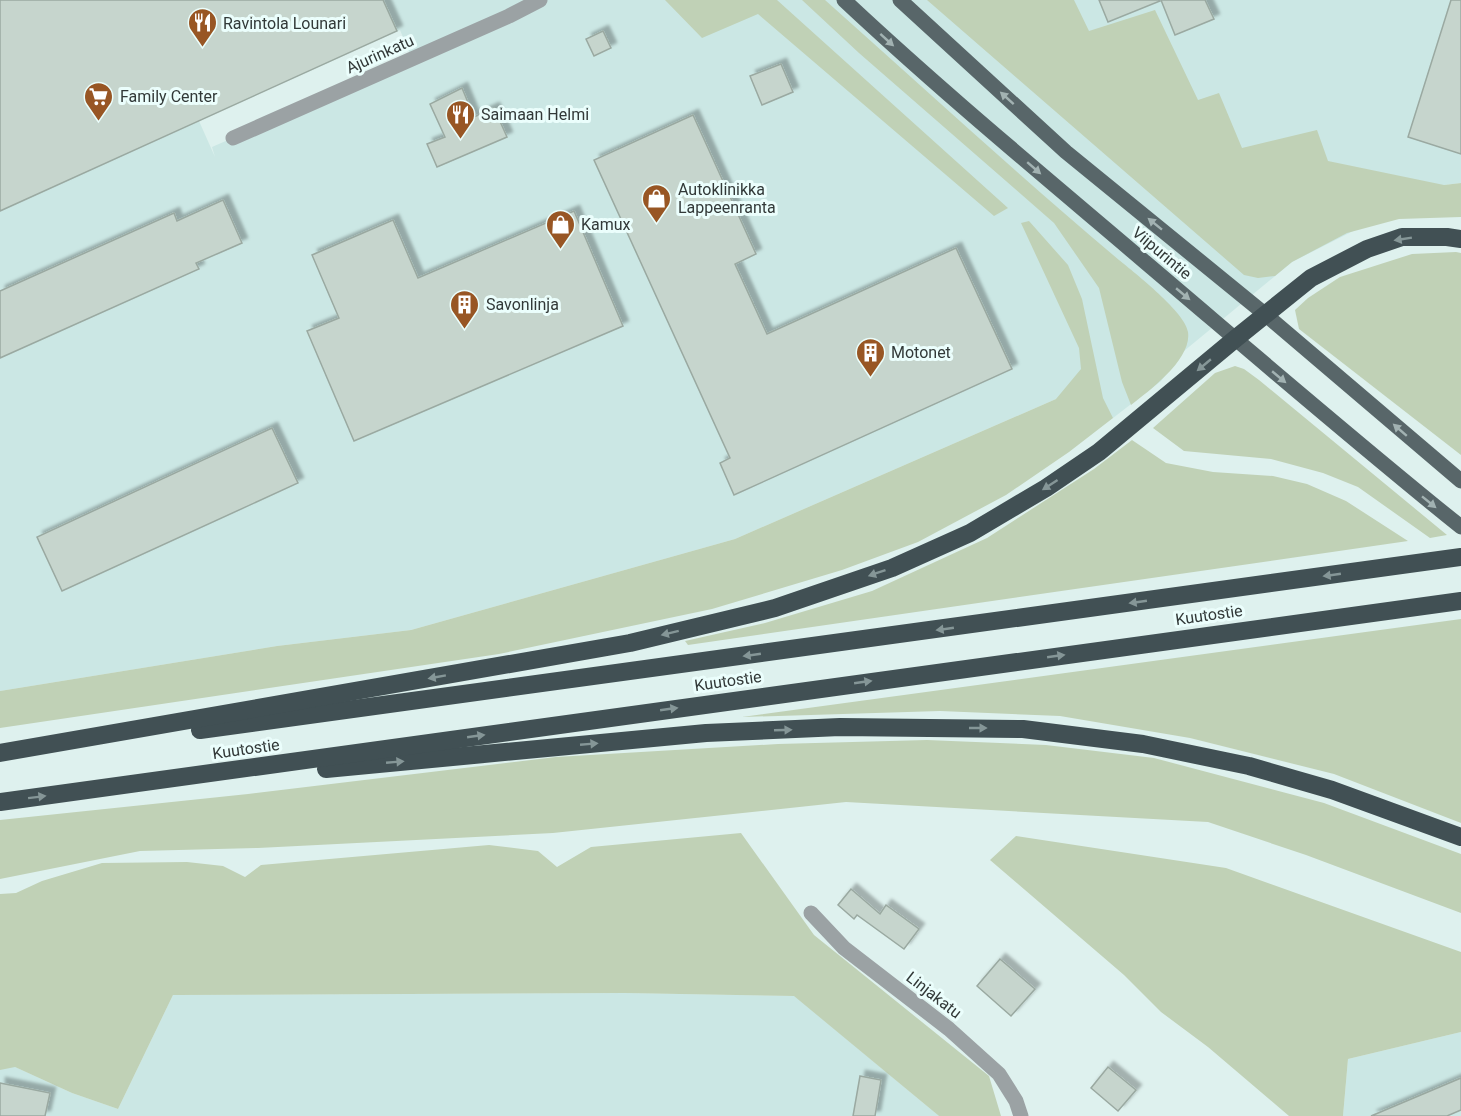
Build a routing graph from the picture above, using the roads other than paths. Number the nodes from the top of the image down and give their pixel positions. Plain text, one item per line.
1 (844, 0) edge
2 (900, 0) edge
3 (533, 2) edge
4 (233, 138) dead end
5 (1461, 240) edge
6 (1266, 315) junction
7 (1235, 339) junction
8 (1461, 481) edge
9 (1461, 528) edge
10 (1461, 557) edge
11 (1461, 601) edge
12 (0, 755) edge
13 (65, 794) junction
14 (0, 802) edge
15 (1461, 837) edge
16 (811, 913) dead end
17 (1021, 1116) edge

1 -> 7 main road, Viipurintie
6 -> 2 main road, Viipurintie
3 - 4 street, Ajurinkatu
5 -> 6 highway
6 - 7 highway
8 -> 6 main road, Viipurintie
7 -> 9 main road, Viipurintie
7 -> 12 highway
10 -> 12 highway, Kuutostie
13 -> 11 highway, Kuutostie
14 -> 13 highway, Kuutostie
13 -> 15 highway
16 - 17 street, Linjakatu

